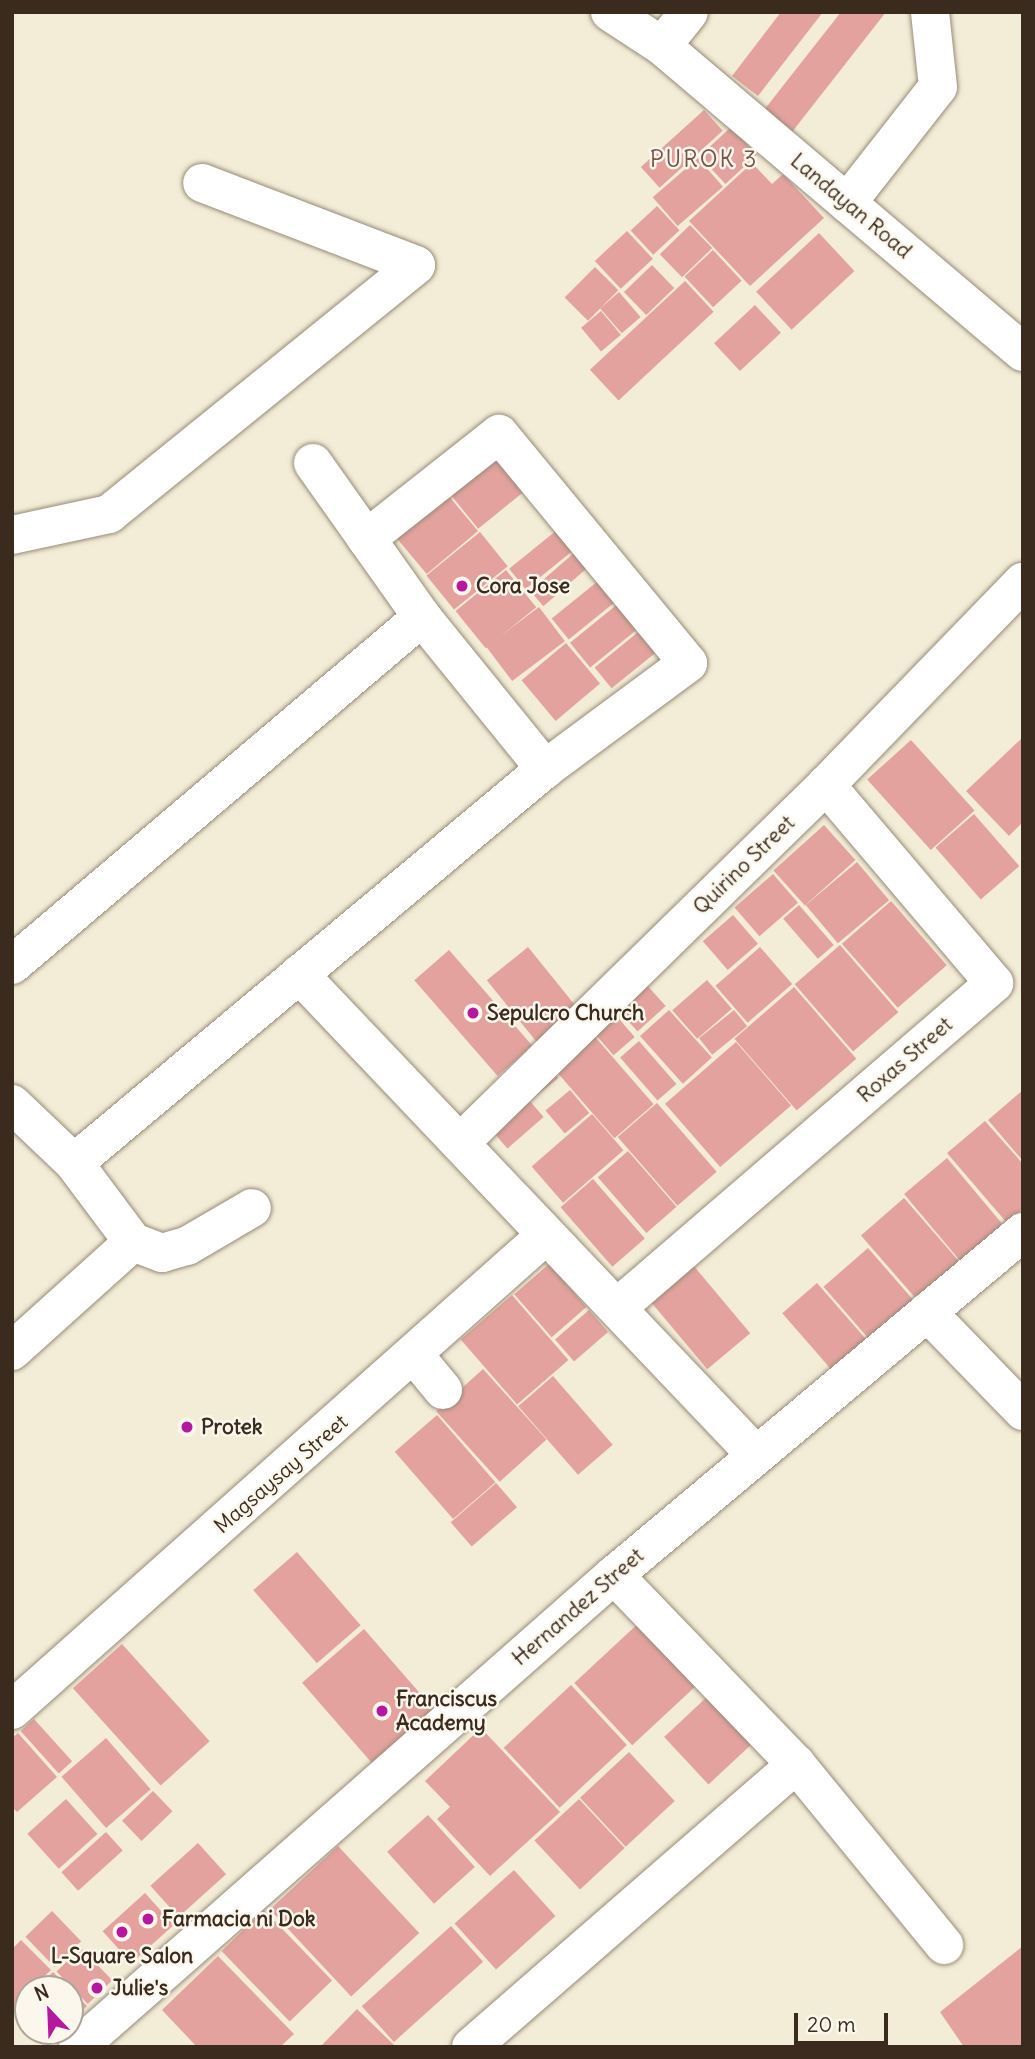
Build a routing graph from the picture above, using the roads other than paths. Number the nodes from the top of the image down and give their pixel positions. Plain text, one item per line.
1 (610, 12) edge
2 (689, 12) edge
3 (930, 12) edge
4 (662, 46) junction
5 (202, 183) dead end
6 (847, 203) junction
7 (1023, 352) edge
8 (313, 463) dead end
9 (12, 535) edge
10 (366, 539) junction
11 (1023, 582) edge
12 (422, 617) junction
13 (545, 769) junction
14 (826, 785) junction
15 (12, 965) edge
16 (299, 974) junction
17 (12, 1104) edge
18 (460, 1143) junction
19 (74, 1163) junction
20 (252, 1208) dead end
21 (1023, 1233) edge
22 (546, 1235) junction
23 (133, 1242) junction
24 (619, 1306) junction
25 (927, 1312) junction
26 (12, 1351) edge
27 (415, 1356) junction
28 (443, 1390) dead end
29 (1023, 1411) edge
30 (755, 1454) junction
31 (614, 1574) junction
32 (12, 1710) edge
33 (796, 1764) junction
34 (944, 1945) dead end
35 (78, 2047) edge
36 (471, 2047) edge

1 - 4 street, Landayan Road
2 - 4 street
3 - 6 street
4 - 6 street, Landayan Road
5 - 9 street
6 - 7 street, Landayan Road
8 - 10 street
10 - 12 street
10 - 13 street
11 - 14 street, Quirino Street
12 - 13 street
12 - 15 street
13 - 16 street
14 - 18 street, Quirino Street
14 - 24 street, Roxas Street
16 - 18 street
16 - 19 street
17 - 19 street
18 - 22 street
19 - 23 street
20 - 23 street
21 - 25 street, Hernandez Street
22 - 24 street
22 - 27 street, Magsaysay Street
23 - 26 street
24 - 30 street
25 - 29 street
25 - 30 street, Hernandez Street
27 - 28 street
27 - 32 street, Magsaysay Street
30 - 31 street, Hernandez Street
31 - 33 street
31 - 35 street, Hernandez Street
33 - 34 street
33 - 36 street

